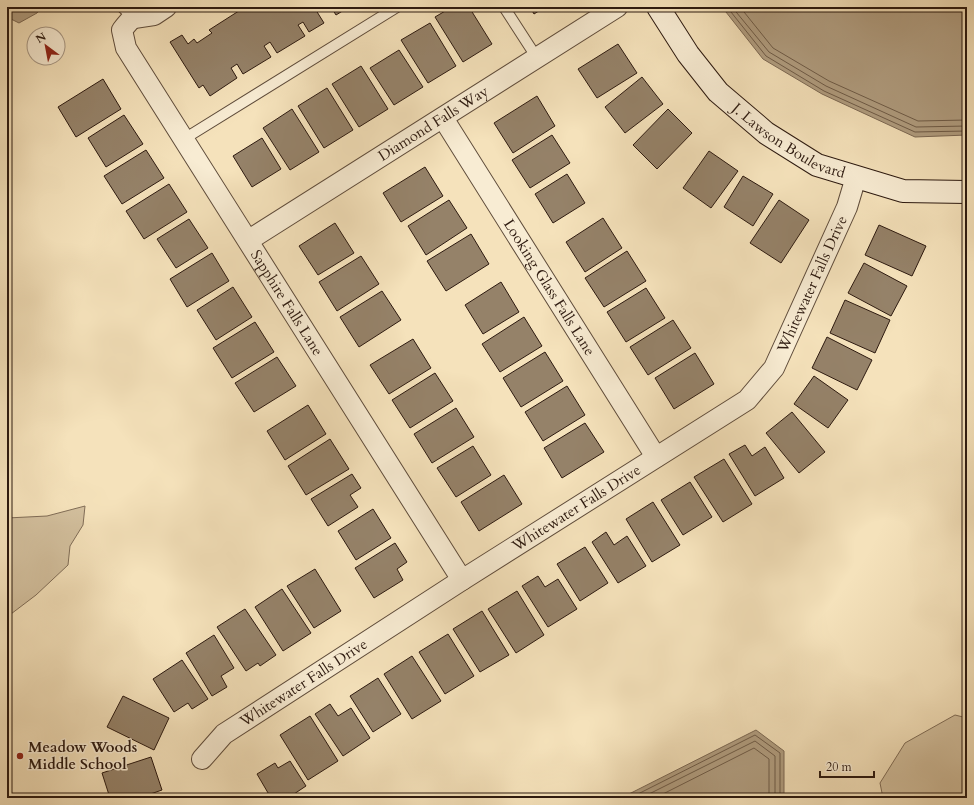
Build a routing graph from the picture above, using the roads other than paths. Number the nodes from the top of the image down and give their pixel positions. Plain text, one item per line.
1 (166, 7) edge
2 (397, 7) edge
3 (504, 7) edge
4 (617, 7) edge
5 (658, 7) edge
6 (131, 14) edge
7 (537, 58) junction
8 (443, 118) junction
9 (184, 139) junction
10 (856, 177) junction
11 (967, 192) edge
12 (249, 240) junction
13 (656, 457) junction
14 (462, 580) junction
15 (202, 759) dead end

1 - 6 street
2 - 9 lane
3 - 7 lane
4 - 7 street, Diamond Falls Way
5 - 10 street, J. Lawson Boulevard
6 - 9 street, Sapphire Falls Lane
7 - 8 street, Diamond Falls Way
8 - 12 street, Diamond Falls Way
8 - 13 street, Looking Glass Falls Lane
9 - 12 street, Sapphire Falls Lane
10 - 11 street, J. Lawson Boulevard
10 - 13 street, Whitewater Falls Drive
12 - 14 street, Sapphire Falls Lane
13 - 14 street, Whitewater Falls Drive
14 - 15 street, Whitewater Falls Drive

